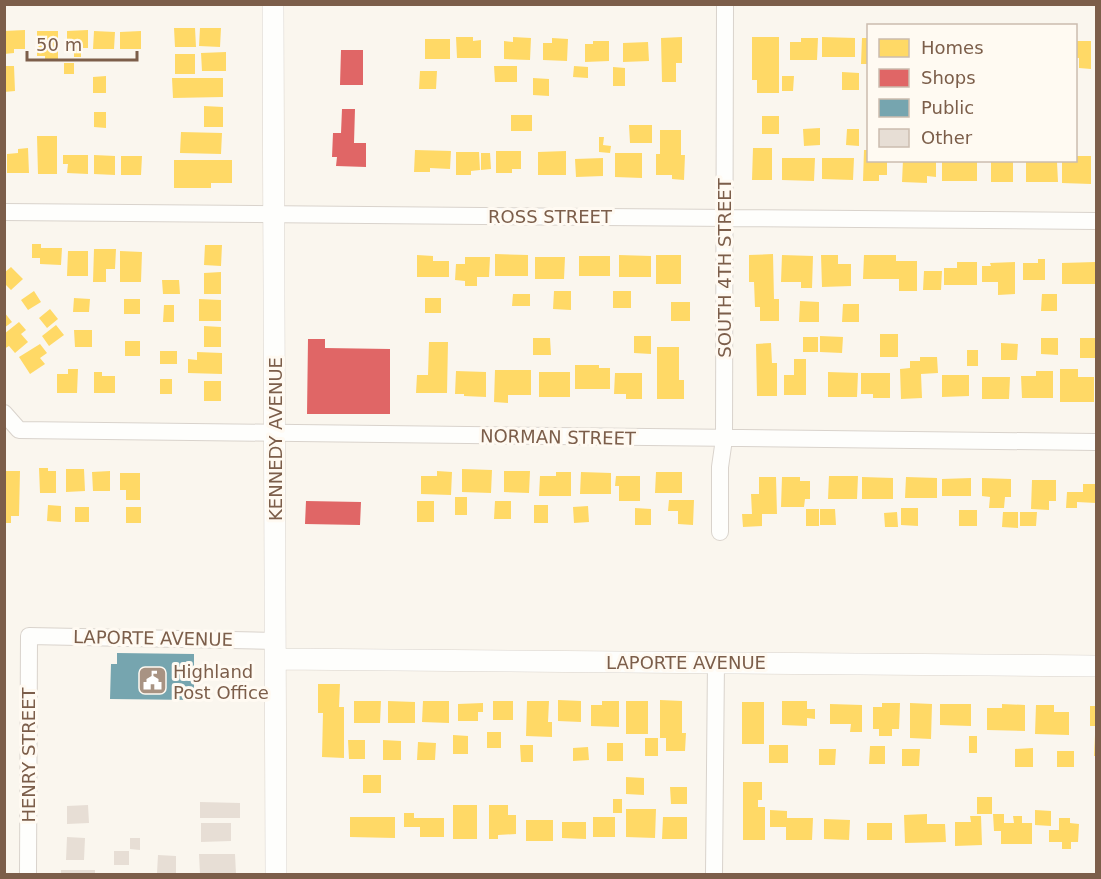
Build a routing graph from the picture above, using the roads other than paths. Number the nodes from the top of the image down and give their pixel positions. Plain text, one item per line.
1 (273, 4) edge
2 (725, 4) edge
3 (4, 212) edge
4 (273, 214) junction
5 (724, 218) junction
6 (1096, 221) edge
7 (4, 413) edge
8 (275, 433) junction
9 (724, 439) junction
10 (1096, 442) edge
11 (720, 532) dead end
12 (30, 636) joint
13 (276, 650) junction
14 (716, 662) junction
15 (1096, 666) edge
16 (28, 874) edge
17 (276, 874) edge
18 (714, 874) edge

1 - 4 street, KENNEDY AVENUE
2 - 5 street, SOUTH 4TH STREET
3 - 4 street, ROSS STREET
4 - 5 street, ROSS STREET
4 - 8 street, KENNEDY AVENUE
5 - 6 street, ROSS STREET
5 - 9 street, SOUTH 4TH STREET
7 - 8 street, NORMAN STREET
8 - 9 street, NORMAN STREET
8 - 13 street, KENNEDY AVENUE
9 - 10 street, NORMAN STREET
9 - 11 street, SOUTH 4TH STREET
12 - 13 street, LAPORTE AVENUE
12 - 16 street, HENRY STREET
13 - 14 street, LAPORTE AVENUE
13 - 17 street, KENNEDY AVENUE
14 - 15 street, LAPORTE AVENUE
14 - 18 street

